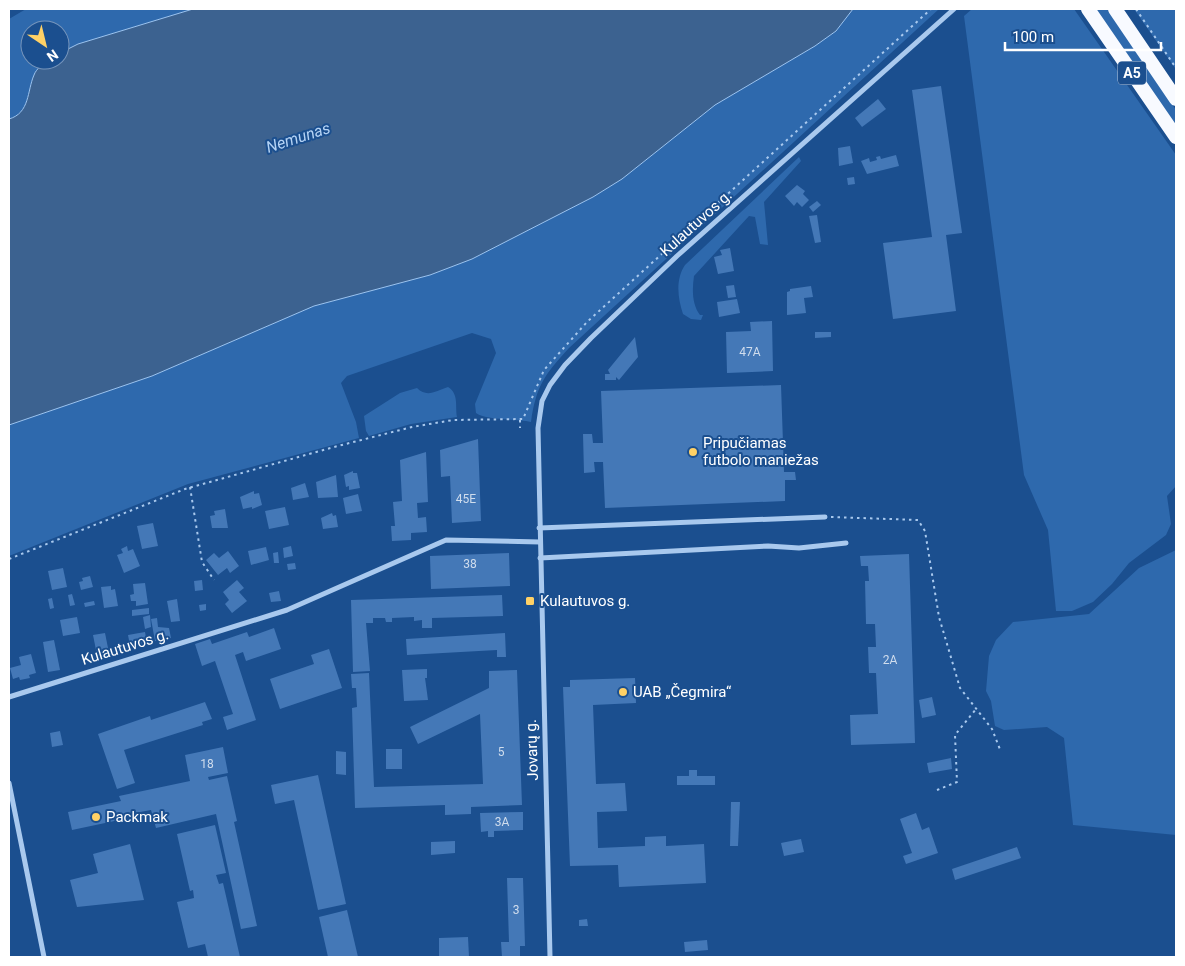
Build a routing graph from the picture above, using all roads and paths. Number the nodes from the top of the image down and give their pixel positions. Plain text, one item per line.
1 (931, 9) edge
2 (954, 9) edge
3 (1088, 9) edge
4 (1115, 9) edge
5 (1136, 9) edge
6 (1176, 68) edge
7 (1176, 99) edge
8 (1176, 136) edge
9 (520, 420) junction
10 (520, 428) dead end
11 (190, 487) junction
12 (825, 517) joint
13 (539, 528) junction
14 (540, 542) junction
15 (846, 543) dead end
16 (540, 558) junction
17 (9, 559) edge
18 (214, 580) dead end
19 (9, 697) edge
20 (976, 709) junction
21 (1001, 752) dead end
22 (9, 784) edge
23 (937, 790) dead end
24 (44, 957) edge
25 (550, 957) edge

1 - 9 path
2 - 13 street, Kulautuvos g.
3 - 8 highway, A5
4 - 7 highway, A5
5 - 6 path
9 - 10 path
9 - 11 path
11 - 17 path
11 - 18 path
12 - 13 street
12 - 20 path
13 - 14 street, Kulautuvos g.
14 - 16 street, Jovarų g.
14 - 19 street, Kulautuvos g.
15 - 16 street
16 - 25 street, Jovarų g.
20 - 21 path
20 - 23 path
22 - 24 street

